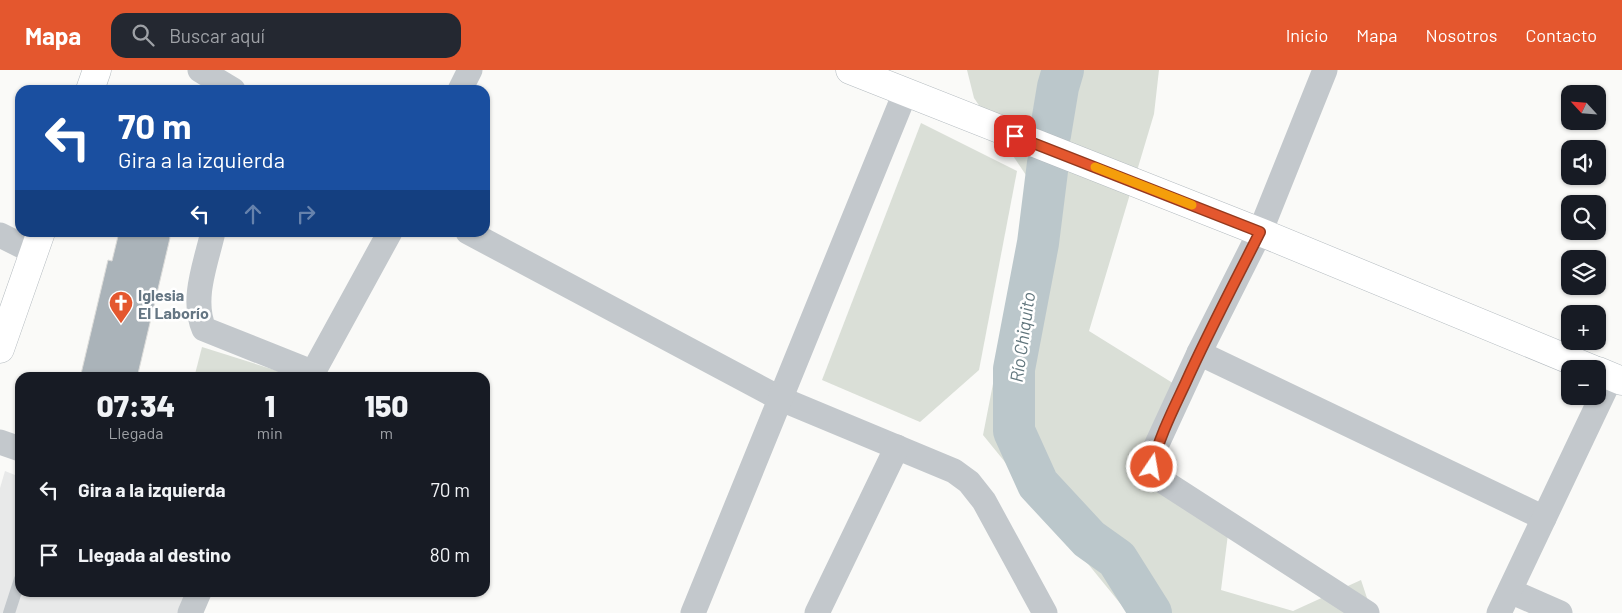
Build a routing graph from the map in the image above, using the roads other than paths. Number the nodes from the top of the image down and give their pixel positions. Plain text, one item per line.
1 (97, 70) edge
2 (200, 70) edge
3 (470, 70) edge
4 (850, 70) edge
5 (1325, 70) edge
6 (92, 85) edge
7 (224, 85) edge
8 (462, 85) edge
9 (905, 93) junction
10 (1260, 232) junction
11 (0, 235) edge
12 (212, 237) edge
13 (387, 237) edge
14 (477, 237) edge
15 (38, 242) edge
16 (0, 349) edge
17 (1199, 353) junction
18 (1572, 360) edge
19 (304, 372) edge
20 (313, 372) edge
21 (781, 399) junction
22 (1593, 405) edge
23 (0, 442) edge
24 (15, 447) edge
25 (897, 447) junction
26 (1544, 518) junction
27 (1510, 590) junction
28 (15, 594) edge
29 (197, 597) edge
30 (9, 613) edge
31 (190, 613) edge
32 (694, 613) edge
33 (817, 613) edge
34 (1045, 613) edge
35 (1367, 613) edge
36 (1499, 613) edge
37 (1560, 613) edge

1 - 6 street
2 - 7 street
3 - 8 street
4 - 9 street
5 - 10 street
9 - 10 street
9 - 21 street
10 - 17 street
10 - 18 street
11 - 15 street
12 - 19 street
13 - 20 street
14 - 21 street
15 - 16 street
17 - 26 street
17 - 35 street
21 - 25 street
21 - 32 street
22 - 26 street
23 - 24 street
25 - 33 street
25 - 34 street
26 - 27 street
27 - 36 street
27 - 37 street
28 - 30 lane
29 - 31 street

